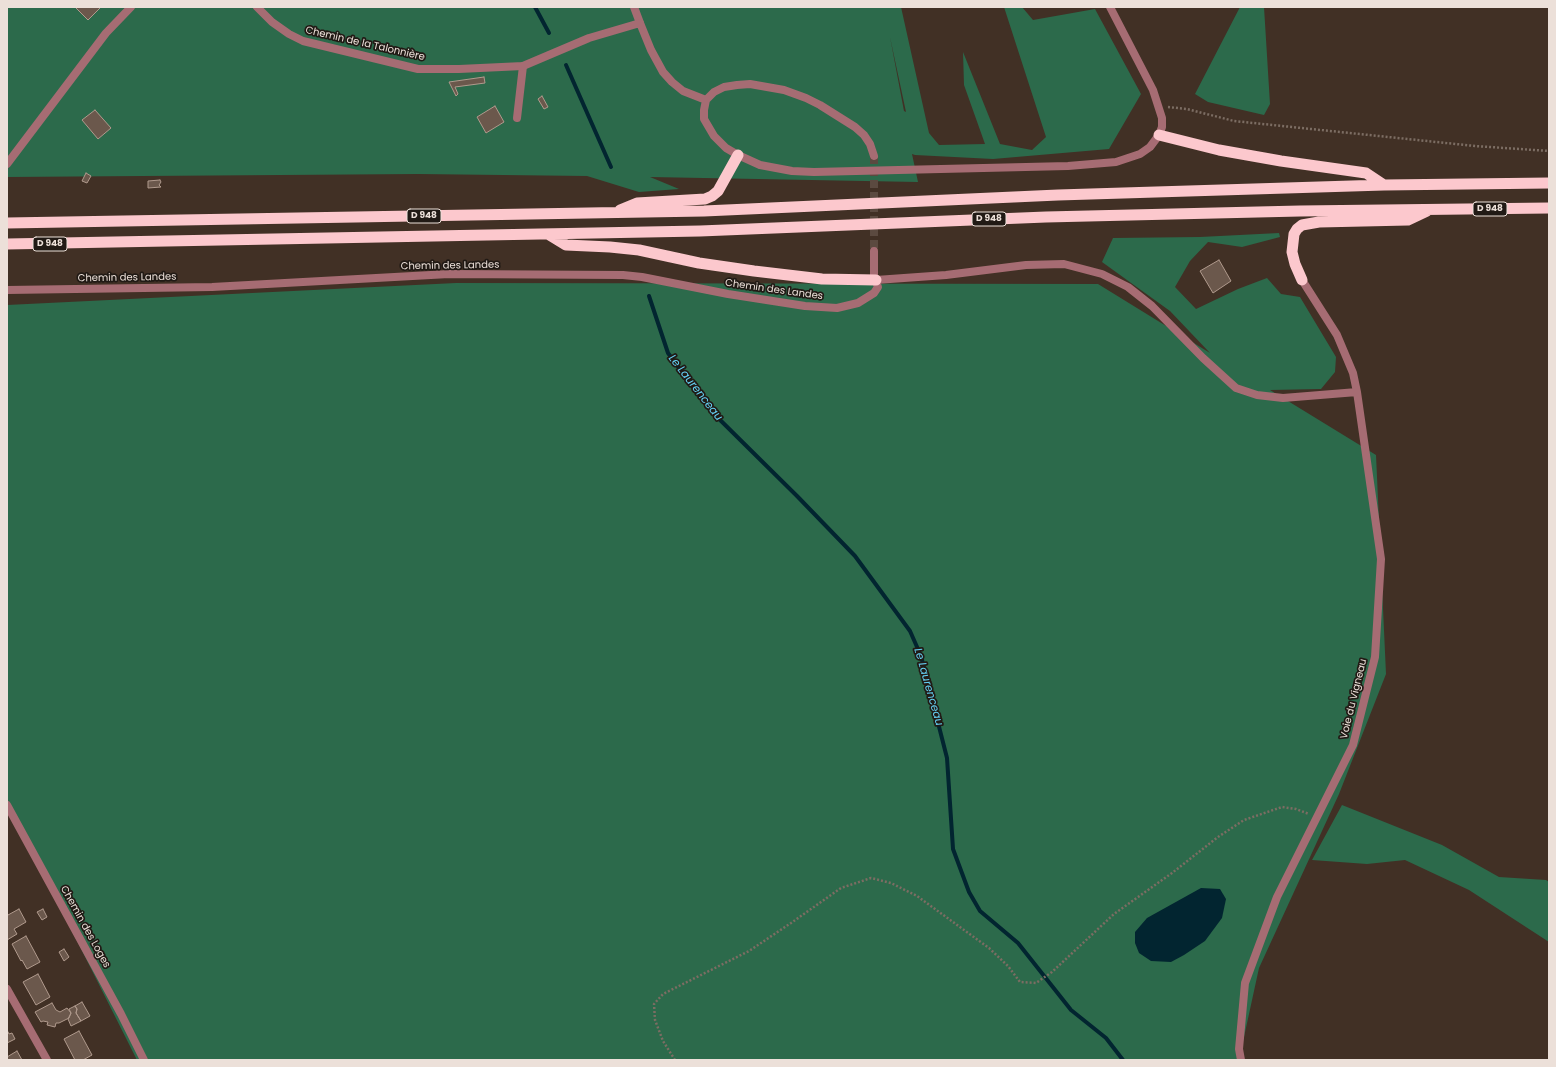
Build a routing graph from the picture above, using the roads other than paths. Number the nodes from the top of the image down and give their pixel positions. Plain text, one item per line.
1 (257, 7) edge
2 (634, 7) edge
3 (1110, 7) edge
4 (127, 8) edge
5 (640, 23) junction
6 (523, 66) junction
7 (706, 100) junction
8 (517, 118) dead end
9 (1159, 135) junction
10 (738, 155) junction
11 (874, 156) tunnel mouth
12 (7, 164) edge
13 (1549, 183) edge
14 (1384, 185) junction
15 (1549, 208) edge
16 (1431, 210) junction
17 (614, 213) junction
18 (7, 223) edge
19 (548, 234) junction
20 (7, 244) edge
21 (874, 252) tunnel mouth
22 (876, 280) junction
23 (1302, 280) joint
24 (7, 290) edge
25 (1357, 392) junction
26 (7, 805) edge
27 (7, 988) edge
28 (47, 1060) edge
29 (144, 1060) edge
30 (1240, 1060) edge

1 - 6 street, Chemin de la Talonnière
2 - 5 street
3 - 9 street
4 - 12 street
5 - 6 street, Chemin de la Talonnière
5 - 7 street
6 - 8 street
7 - 10 street
7 - 11 street
9 - 10 street
9 - 14 highway
10 - 17 highway
13 - 14 highway, D 948
14 - 17 highway, D 948
15 - 16 highway, D 948
16 - 19 highway, D 948
16 - 23 highway
17 - 18 highway, D 948
19 - 20 highway, D 948
19 - 22 highway
21 - 22 street
22 - 24 street, Chemin des Landes
22 - 25 street
23 - 25 street, Voie du Vigneau
25 - 30 street, Voie du Vigneau
26 - 29 street, Chemin des Loges
27 - 28 street

